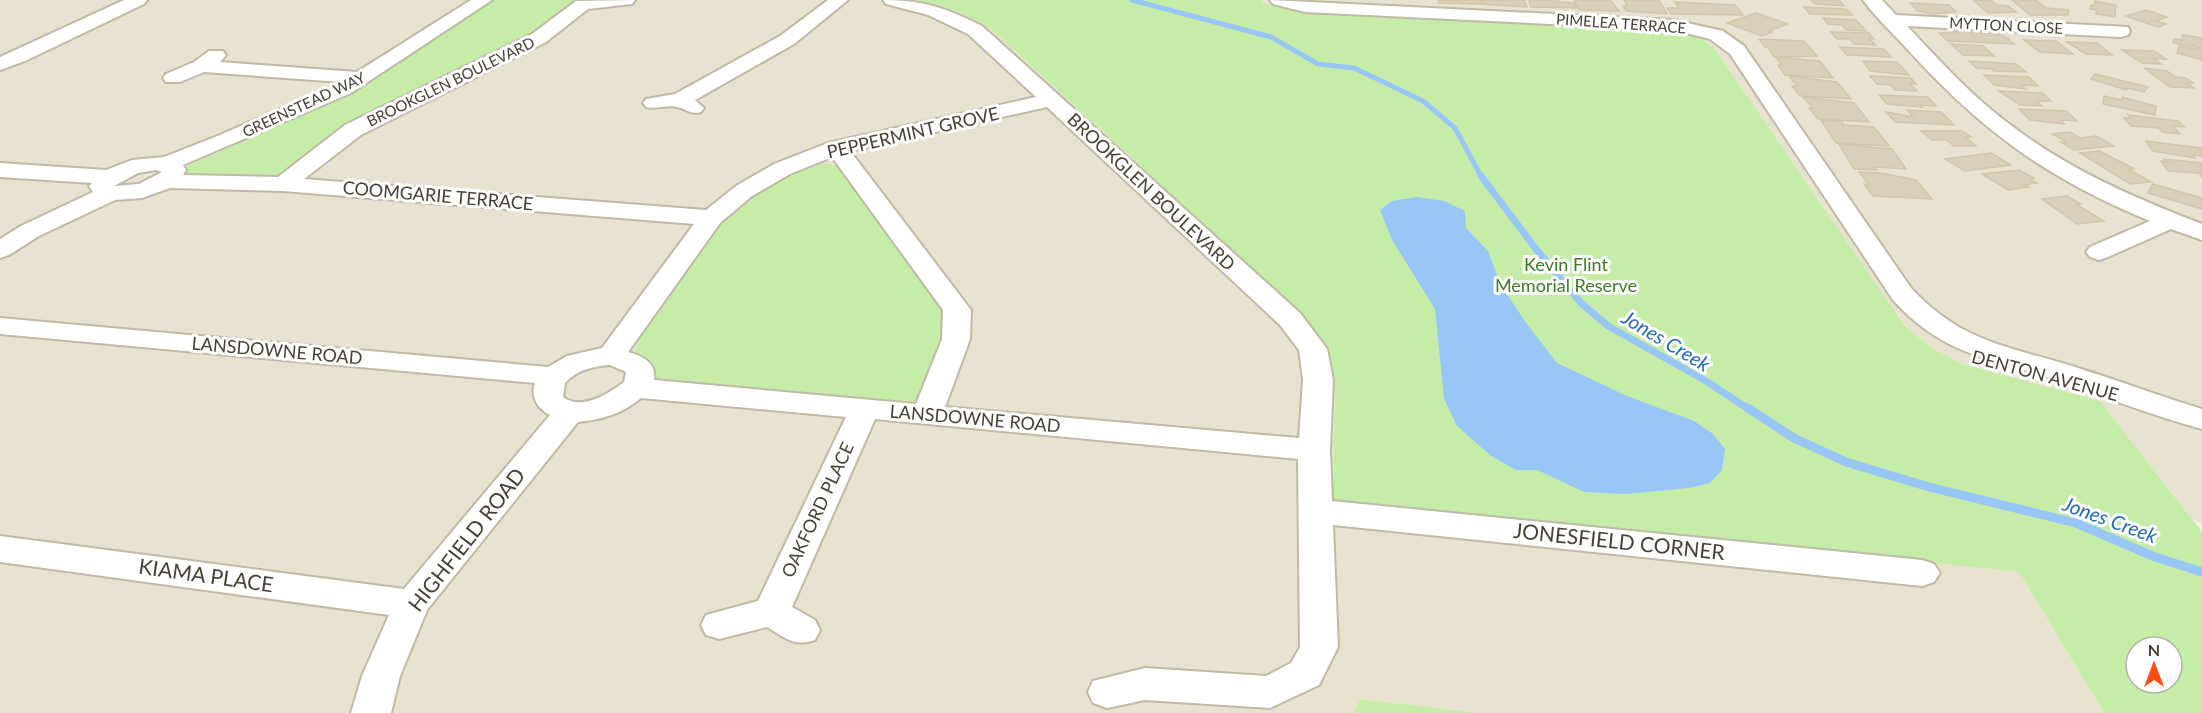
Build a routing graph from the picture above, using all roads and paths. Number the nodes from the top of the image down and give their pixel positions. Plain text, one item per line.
1 (138, 0) edge
2 (483, 0) edge
3 (626, 0) edge
4 (839, 0) edge
5 (892, 0) edge
6 (1279, 0) edge
7 (1872, 0) edge
8 (466, 6) edge
9 (1891, 20) junction
10 (2121, 32) dead end
11 (220, 52) dead end
12 (0, 64) edge
13 (201, 66) junction
14 (172, 78) dead end
15 (362, 78) junction
16 (1052, 100) junction
17 (653, 103) dead end
18 (836, 148) junction
19 (0, 170) edge
20 (166, 173) junction
21 (283, 184) junction
22 (109, 185) junction
23 (711, 218) junction
24 (2170, 221) junction
25 (2202, 234) edge
26 (0, 250) edge
27 (2099, 252) dead end
28 (0, 326) edge
29 (1951, 343) joint
30 (611, 356) junction
31 (554, 376) junction
32 (636, 388) junction
33 (865, 409) junction
34 (570, 411) junction
35 (927, 415) junction
36 (2202, 419) edge
37 (1314, 450) junction
38 (1315, 512) junction
39 (0, 549) edge
40 (1922, 573) dead end
41 (412, 604) junction
42 (771, 612) junction
43 (719, 625) dead end
44 (802, 630) dead end
45 (1107, 692) dead end
46 (370, 713) edge

1 - 12 street
2 - 8 street, GREENSTEAD WAY
3 - 21 street, BROOKGLEN BOULEVARD
4 - 17 street
5 - 16 street, BROOKGLEN BOULEVARD
6 - 29 street, PIMELEA TERRACE
7 - 9 street
8 - 15 street, GREENSTEAD WAY
9 - 10 street, MYTTON CLOSE
9 - 24 street
11 - 13 street
13 - 14 street
13 - 15 street
15 - 20 street, GREENSTEAD WAY
16 - 18 street, PEPPERMINT GROVE
16 - 37 street, BROOKGLEN BOULEVARD
18 - 23 street, PEPPERMINT GROVE
18 - 35 street
19 - 22 street
20 - 21 street, COOMGARIE TERRACE
20 - 22 street
21 - 23 street, COOMGARIE TERRACE
22 - 26 street
23 - 30 street, PEPPERMINT GROVE
24 - 25 street
24 - 27 street
28 - 31 street, LANSDOWNE ROAD
29 - 36 street, DENTON AVENUE
30 - 31 street
30 - 32 street
31 - 34 street
32 - 33 street, LANSDOWNE ROAD
32 - 34 street
33 - 35 street, LANSDOWNE ROAD
33 - 42 street, OAKFORD PLACE
34 - 41 street, HIGHFIELD ROAD
35 - 37 street, LANSDOWNE ROAD
37 - 38 street, BROOKGLEN BOULEVARD
38 - 40 street, JONESFIELD CORNER
38 - 45 street, BROOKGLEN BOULEVARD
39 - 41 street, KIAMA PLACE
41 - 46 street, HIGHFIELD ROAD
42 - 43 street
42 - 44 street

